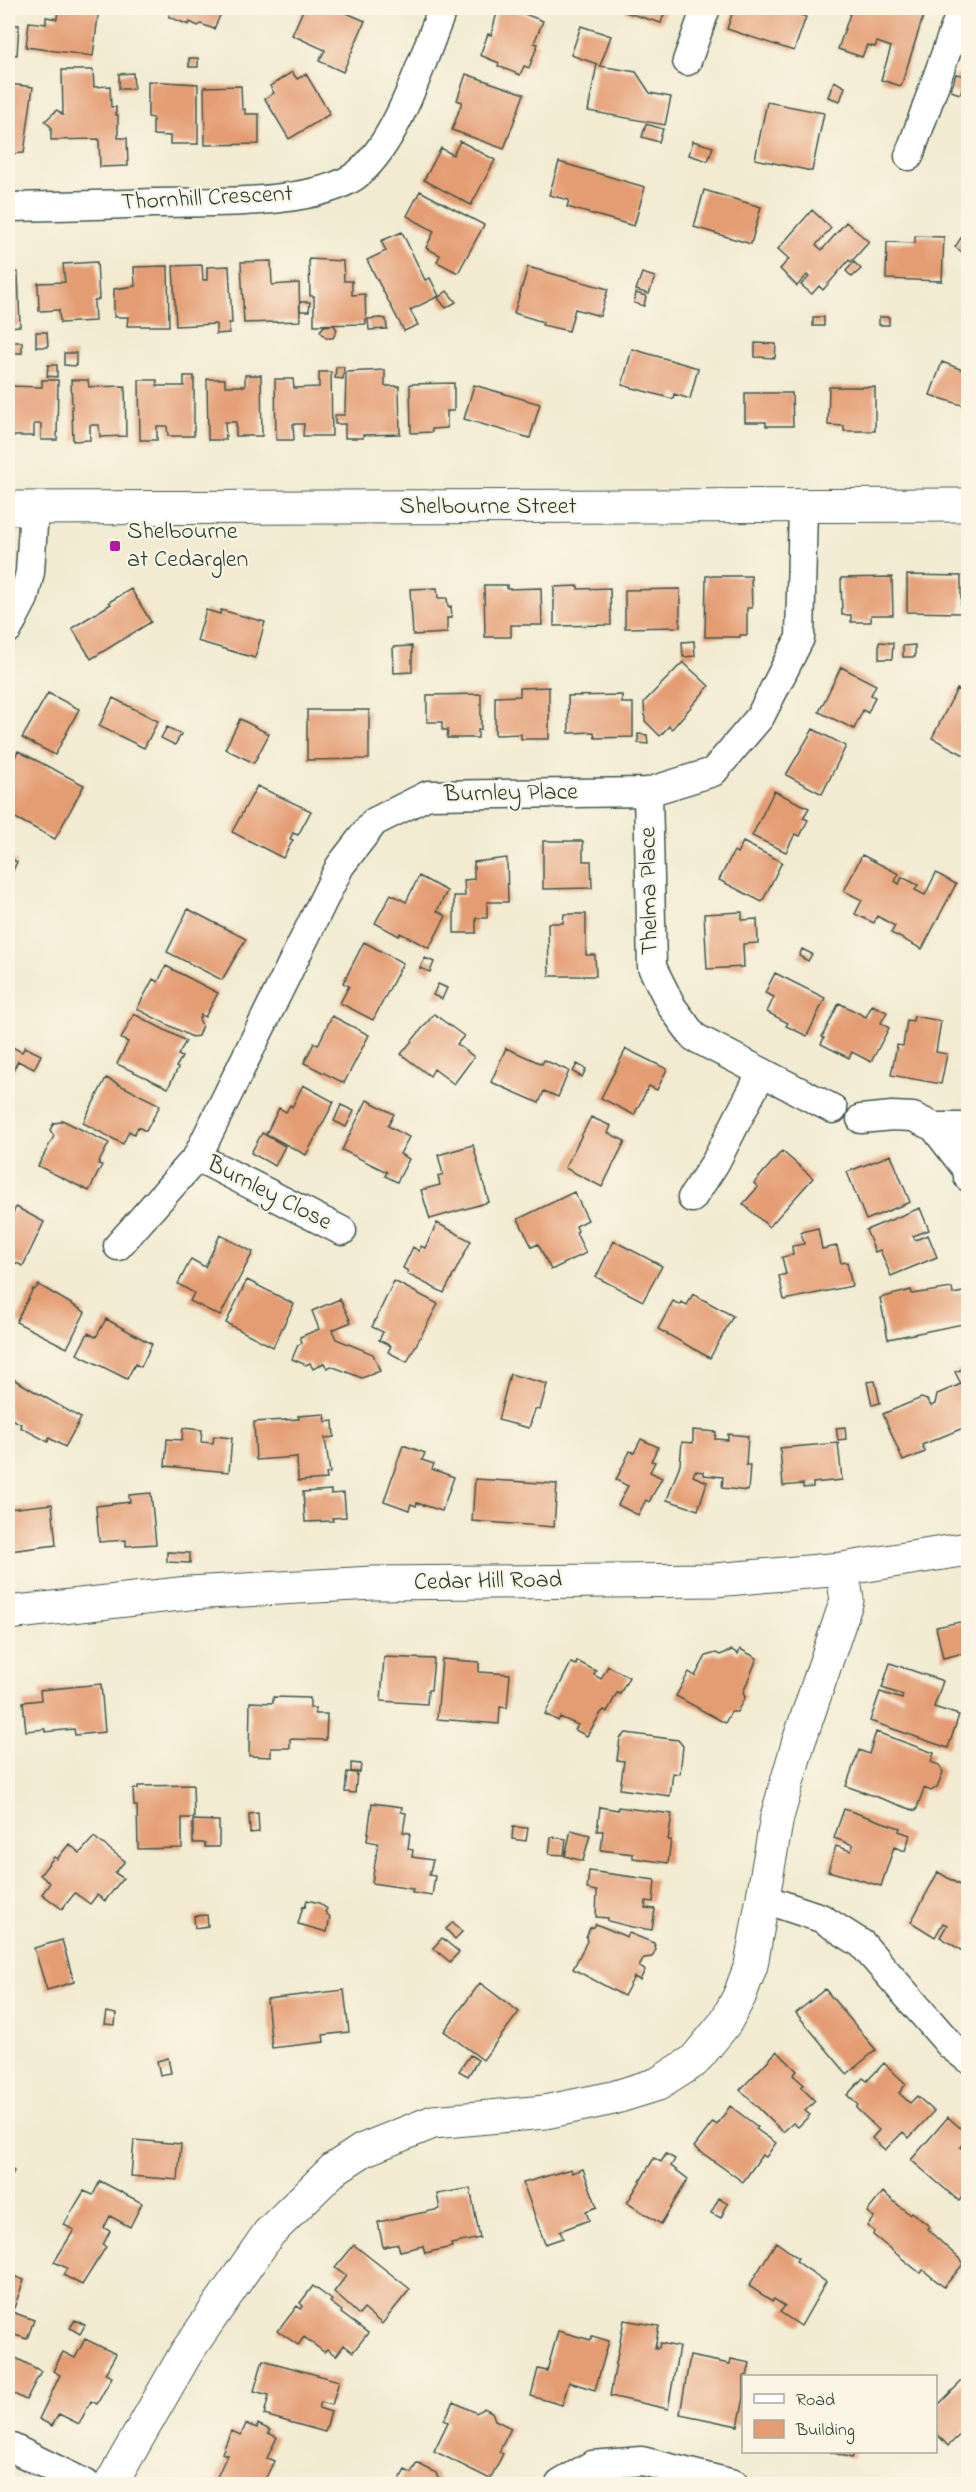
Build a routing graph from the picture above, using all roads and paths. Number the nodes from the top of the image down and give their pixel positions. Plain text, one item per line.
1 (443, 8) edge
2 (706, 8) edge
3 (962, 8) edge
4 (687, 61) dead end
5 (909, 156) dead end
6 (8, 207) edge
7 (969, 505) edge
8 (803, 506) junction
9 (21, 509) edge
10 (8, 629) edge
11 (648, 792) junction
12 (762, 1072) junction
13 (833, 1109) dead end
14 (861, 1119) dead end
15 (934, 1127) junction
16 (969, 1127) edge
17 (197, 1157) junction
18 (968, 1173) edge
19 (692, 1198) dead end
20 (342, 1231) dead end
21 (118, 1246) dead end
22 (969, 1549) edge
23 (842, 1569) junction
24 (8, 1613) edge
25 (764, 1899) junction
26 (969, 2060) edge
27 (8, 2446) edge
28 (86, 2484) edge
29 (111, 2484) edge
30 (560, 2484) edge
31 (734, 2484) edge

1 - 6 street, Thornhill Crescent
2 - 4 street
3 - 5 street
7 - 8 street, Shelbourne Street
8 - 9 street, Shelbourne Street
8 - 11 street, Burnley Place
9 - 10 street
11 - 12 street, Thelma Place
11 - 17 street, Burnley Place
12 - 13 street, Thelma Place
12 - 19 street
14 - 15 street
15 - 16 street
15 - 18 street
17 - 20 street, Burnley Close
17 - 21 street, Burnley Place
22 - 23 street, Cedar Hill Road
23 - 24 street, Cedar Hill Road
23 - 25 street
25 - 26 street
25 - 29 street
27 - 28 street
30 - 31 street

